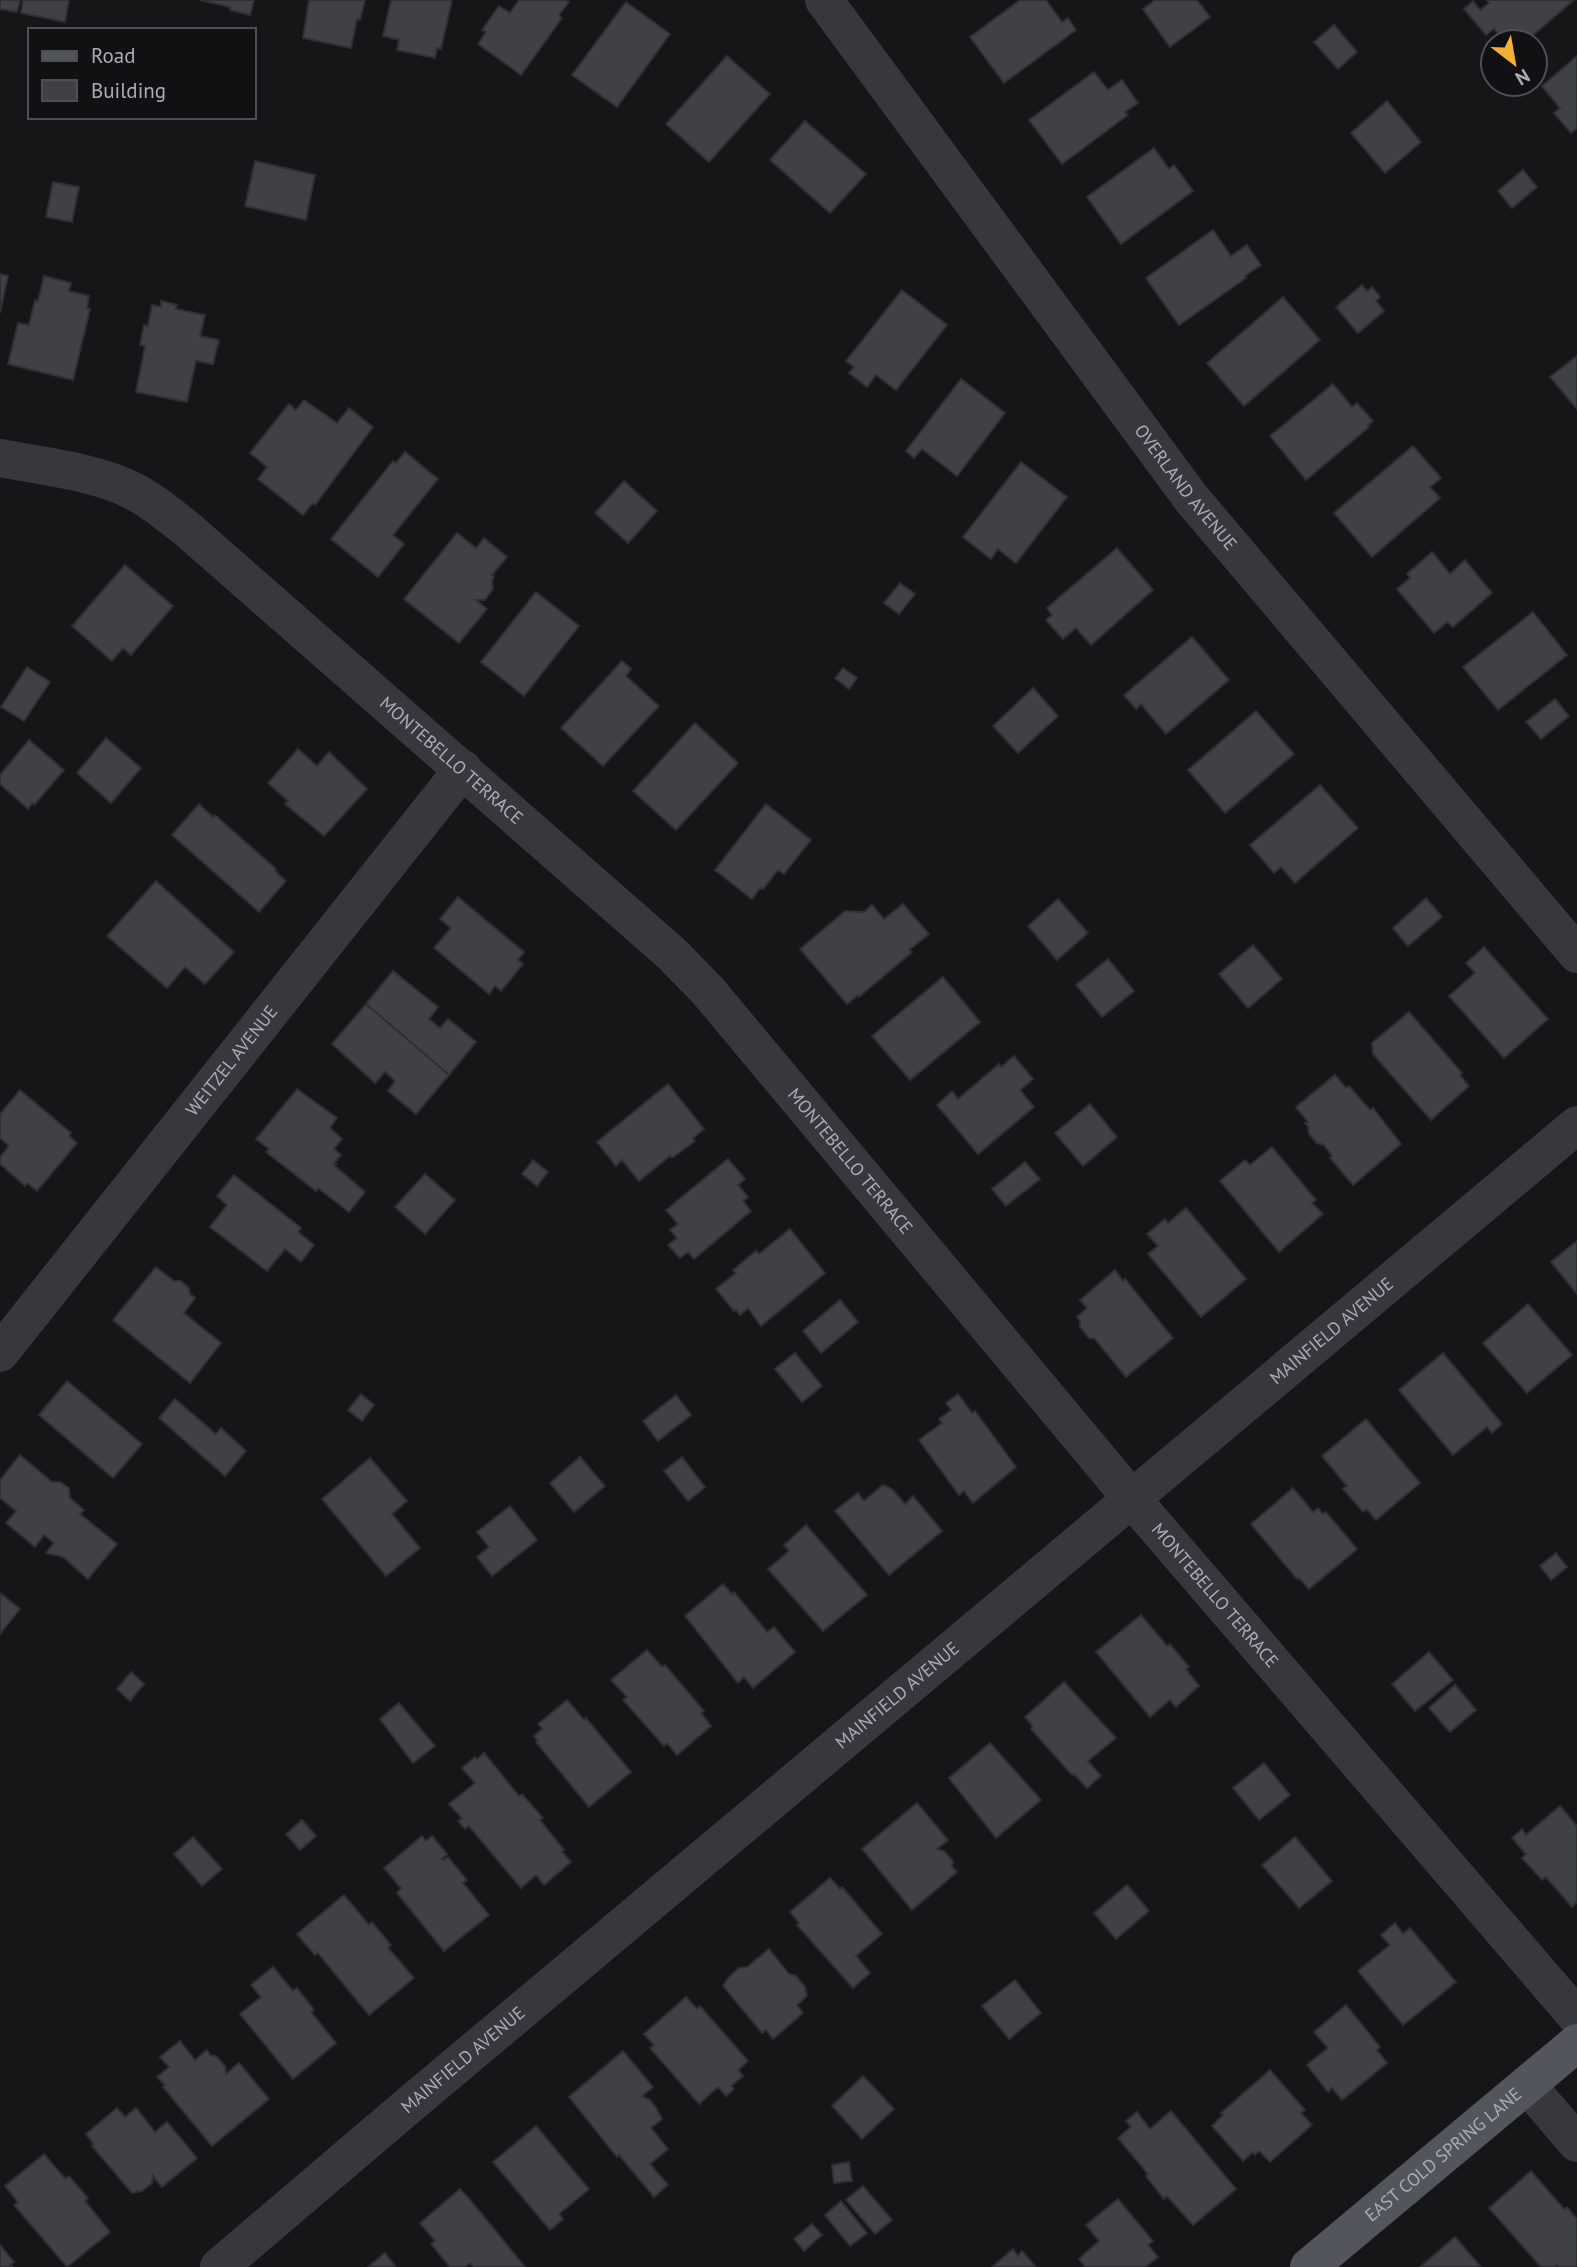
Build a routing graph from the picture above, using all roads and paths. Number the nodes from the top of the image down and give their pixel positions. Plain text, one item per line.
1 (824, 0) edge
2 (0, 458) edge
3 (463, 769) junction
4 (1577, 954) edge
5 (1577, 1125) edge
6 (0, 1353) edge
7 (1132, 1499) junction
8 (1577, 2017) edge
9 (1577, 2043) edge
10 (1527, 2085) junction
11 (1577, 2143) edge
12 (219, 2267) edge
13 (1309, 2267) edge

1 - 4 street, OVERLAND AVENUE
2 - 3 street, MONTEBELLO TERRACE
3 - 6 street, WEITZEL AVENUE
3 - 7 street, MONTEBELLO TERRACE
5 - 7 street, MAINFIELD AVENUE
7 - 8 street, MONTEBELLO TERRACE
7 - 12 street, MAINFIELD AVENUE
9 - 10 main road, EAST COLD SPRING LANE
10 - 11 street
10 - 13 main road, EAST COLD SPRING LANE

